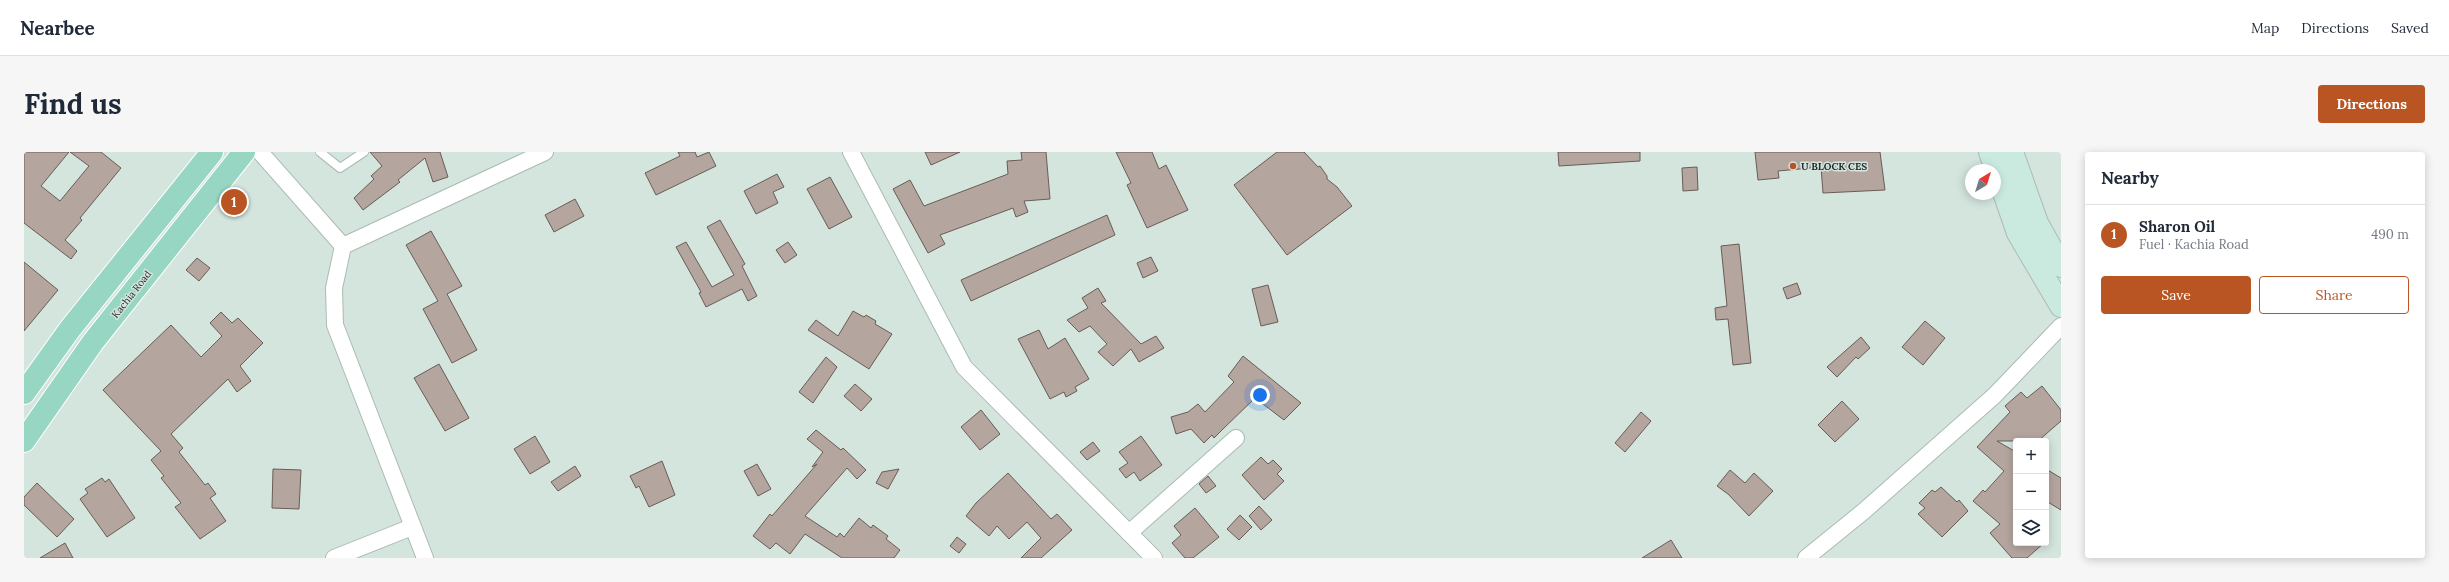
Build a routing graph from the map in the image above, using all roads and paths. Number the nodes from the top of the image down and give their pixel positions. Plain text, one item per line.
1 (212, 152) edge
2 (244, 152) edge
3 (260, 152) edge
4 (320, 152) edge
5 (364, 152) edge
6 (545, 152) edge
7 (851, 152) edge
8 (1990, 152) edge
9 (2012, 152) edge
10 (342, 246) junction
11 (2061, 266) edge
12 (2061, 306) edge
13 (2061, 326) edge
14 (24, 393) edge
15 (1236, 438) dead end
16 (24, 441) edge
17 (412, 527) junction
18 (1129, 532) junction
19 (334, 558) edge
20 (426, 558) edge
21 (1154, 558) edge
22 (1806, 558) edge

1 - 14 main road
2 - 16 main road, Kachia Road
3 - 10 street
4 - 5 lane
6 - 10 street
7 - 18 street
8 - 12 street
9 - 11 street
10 - 17 street
13 - 22 street
15 - 18 street
17 - 19 street
17 - 20 street
18 - 21 street

